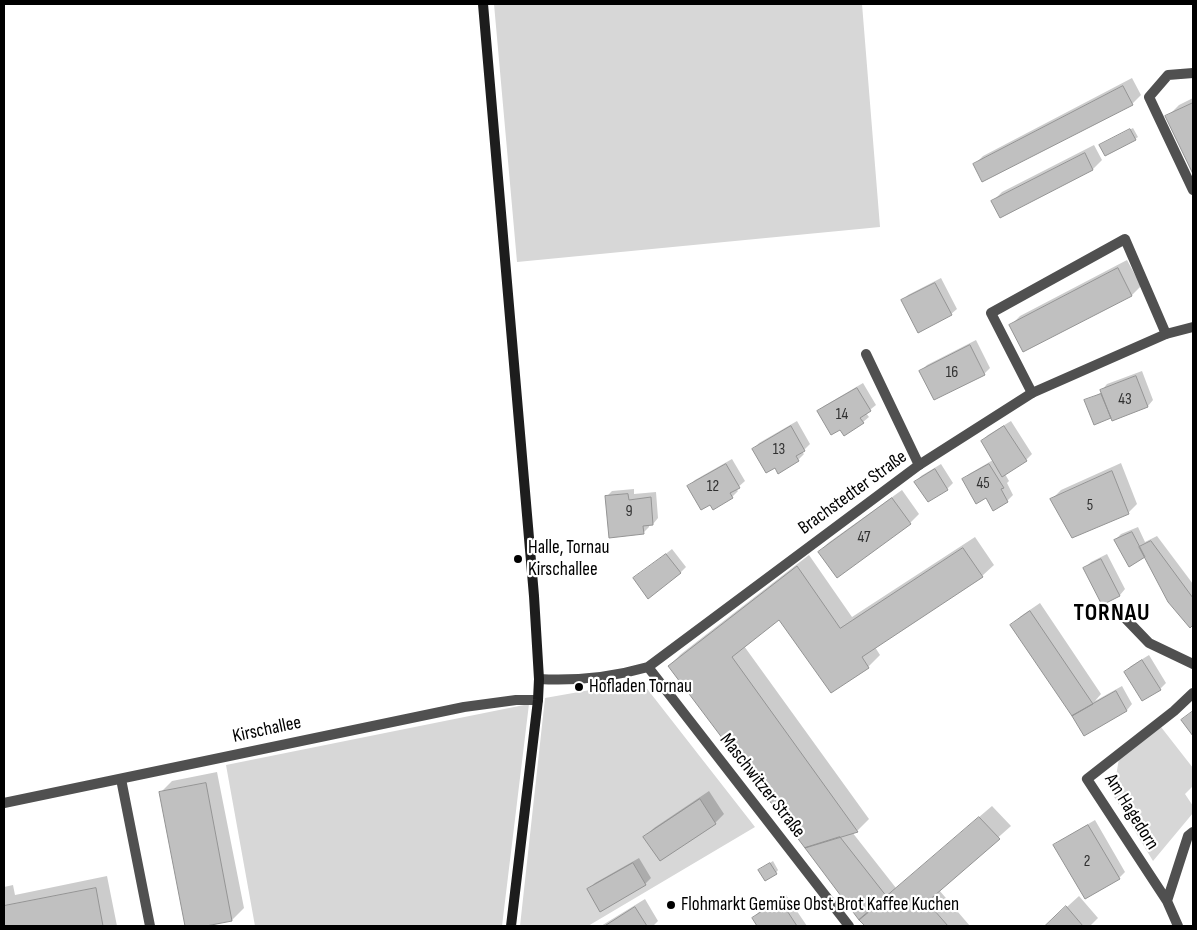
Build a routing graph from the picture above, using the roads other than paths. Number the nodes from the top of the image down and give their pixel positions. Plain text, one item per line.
1 (483, 4) edge
2 (1193, 73) edge
3 (1193, 190) edge
4 (1193, 327) edge
5 (1166, 334) junction
6 (866, 354) dead end
7 (1032, 393) junction
8 (920, 465) junction
9 (1124, 617) dead end
10 (1193, 664) edge
11 (648, 667) junction
12 (539, 679) junction
13 (1193, 694) edge
14 (538, 700) junction
15 (121, 779) junction
16 (4, 803) edge
17 (1193, 832) edge
18 (1167, 901) junction
19 (150, 926) edge
20 (511, 926) edge
21 (849, 926) edge
22 (1178, 926) edge

1 - 12 main road
2 - 3 street
4 - 5 street, Brachstedter Straße
5 - 7 street, Brachstedter Straße
5 - 7 street
6 - 8 street
7 - 8 street, Brachstedter Straße
8 - 11 street, Brachstedter Straße
9 - 10 street
11 - 12 street, Brachstedter Straße
11 - 21 street, Maschwitzer Straße
12 - 14 main road
13 - 18 street, Am Hagedorn
14 - 15 street, Kirschallee
14 - 20 main road
15 - 16 street, Kirschallee
15 - 19 street
17 - 18 street, Am Hagedorn
18 - 22 street, Am Hagedorn

